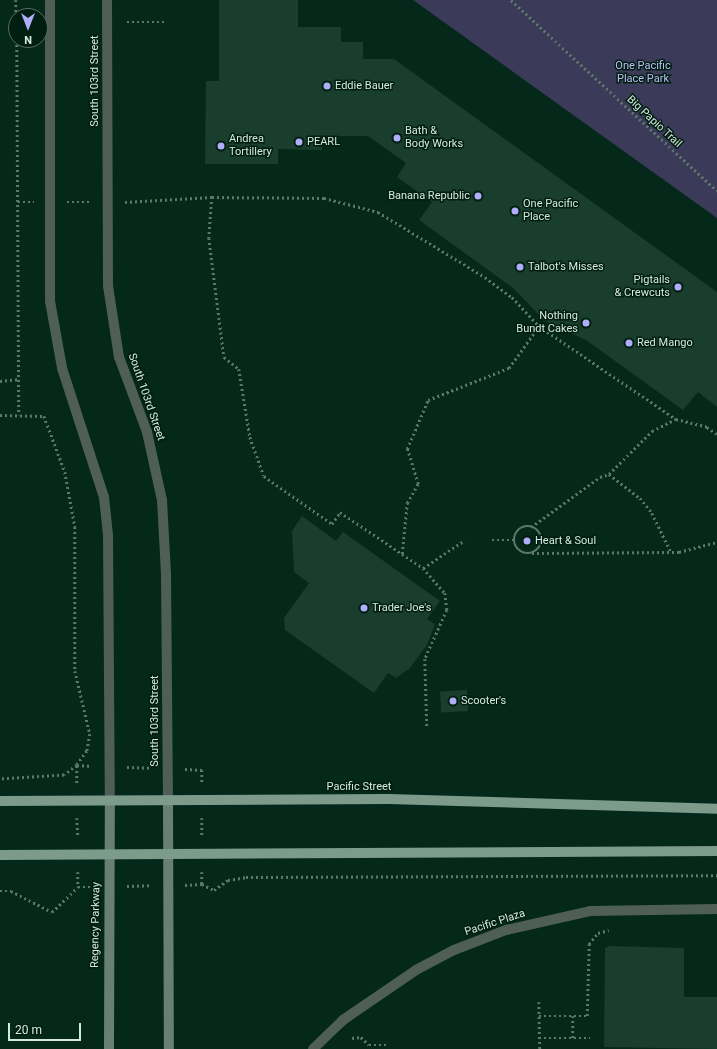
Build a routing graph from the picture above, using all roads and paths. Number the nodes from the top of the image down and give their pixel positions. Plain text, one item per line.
1 (50, 0) edge
2 (107, 0) edge
3 (511, 0) edge
4 (126, 22) dead end
5 (167, 22) dead end
6 (17, 48) edge
7 (717, 190) edge
8 (212, 197) junction
9 (18, 202) junction
10 (49, 202) junction
11 (107, 202) junction
12 (539, 326) junction
13 (19, 379) junction
14 (0, 381) edge
15 (0, 415) edge
16 (19, 415) junction
17 (676, 419) junction
18 (717, 434) edge
19 (609, 474) junction
20 (531, 527) junction
21 (465, 540) dead end
22 (492, 540) dead end
23 (514, 540) junction
24 (717, 542) edge
25 (671, 552) junction
26 (402, 554) junction
27 (532, 554) junction
28 (423, 568) junction
29 (427, 727) dead end
30 (77, 765) junction
31 (110, 766) junction
32 (168, 769) junction
33 (0, 779) edge
34 (0, 801) edge
35 (77, 801) junction
36 (110, 801) junction
37 (168, 801) junction
38 (202, 801) junction
39 (717, 809) edge
40 (717, 851) edge
41 (167, 854) junction
42 (202, 854) junction
43 (0, 855) edge
44 (78, 855) junction
45 (109, 855) junction
46 (717, 875) edge
47 (202, 884) junction
48 (166, 885) junction
49 (109, 886) junction
50 (78, 887) junction
51 (0, 891) edge
52 (717, 909) edge
53 (613, 929) dead end
54 (539, 1002) dead end
55 (539, 1016) junction
56 (573, 1016) junction
57 (539, 1038) junction
58 (573, 1038) junction
59 (590, 1038) dead end
60 (348, 1040) dead end
61 (386, 1045) dead end
62 (109, 1049) edge
63 (169, 1049) edge
64 (313, 1049) edge
65 (540, 1049) edge

1 - 10 street
2 - 11 street, South 103rd Street
3 - 7 path, Big Papio Trail
4 - 5 path
6 - 9 path
8 - 11 path
8 - 12 path
8 - 26 path
9 - 10 path
9 - 13 path
10 - 11 path
10 - 31 street
11 - 32 street, South 103rd Street
12 - 17 path
12 - 26 path
13 - 14 path
13 - 16 path
15 - 16 path
16 - 30 path
17 - 18 path
17 - 19 path
19 - 20 path
19 - 25 path
20 - 23 path
20 - 27 path
21 - 28 path
22 - 23 path
23 - 27 path
24 - 25 path
25 - 27 path
26 - 28 path
28 - 29 path
30 - 31 path
30 - 33 path
30 - 35 path
31 - 32 path
31 - 36 street
32 - 37 street, South 103rd Street
32 - 38 path
34 - 35 main road, Pacific Street
35 - 36 main road, Pacific Street
35 - 44 path
36 - 37 main road, Pacific Street
36 - 45 main road, Regency Parkway
37 - 38 main road, Pacific Street
37 - 41 main road
38 - 39 main road, Pacific Street
38 - 42 path
40 - 42 main road
41 - 42 main road
41 - 45 main road
41 - 48 main road
42 - 47 path
43 - 44 main road
44 - 45 main road
44 - 50 path
45 - 49 main road, Regency Parkway
46 - 47 path
47 - 48 path
48 - 49 path
48 - 63 main road
49 - 50 path
49 - 62 main road, Regency Parkway
50 - 51 path
52 - 64 street, Pacific Plaza
53 - 56 path
54 - 55 path
55 - 56 path
55 - 57 path
56 - 58 path
57 - 58 path
57 - 65 path
58 - 59 path
60 - 61 path

